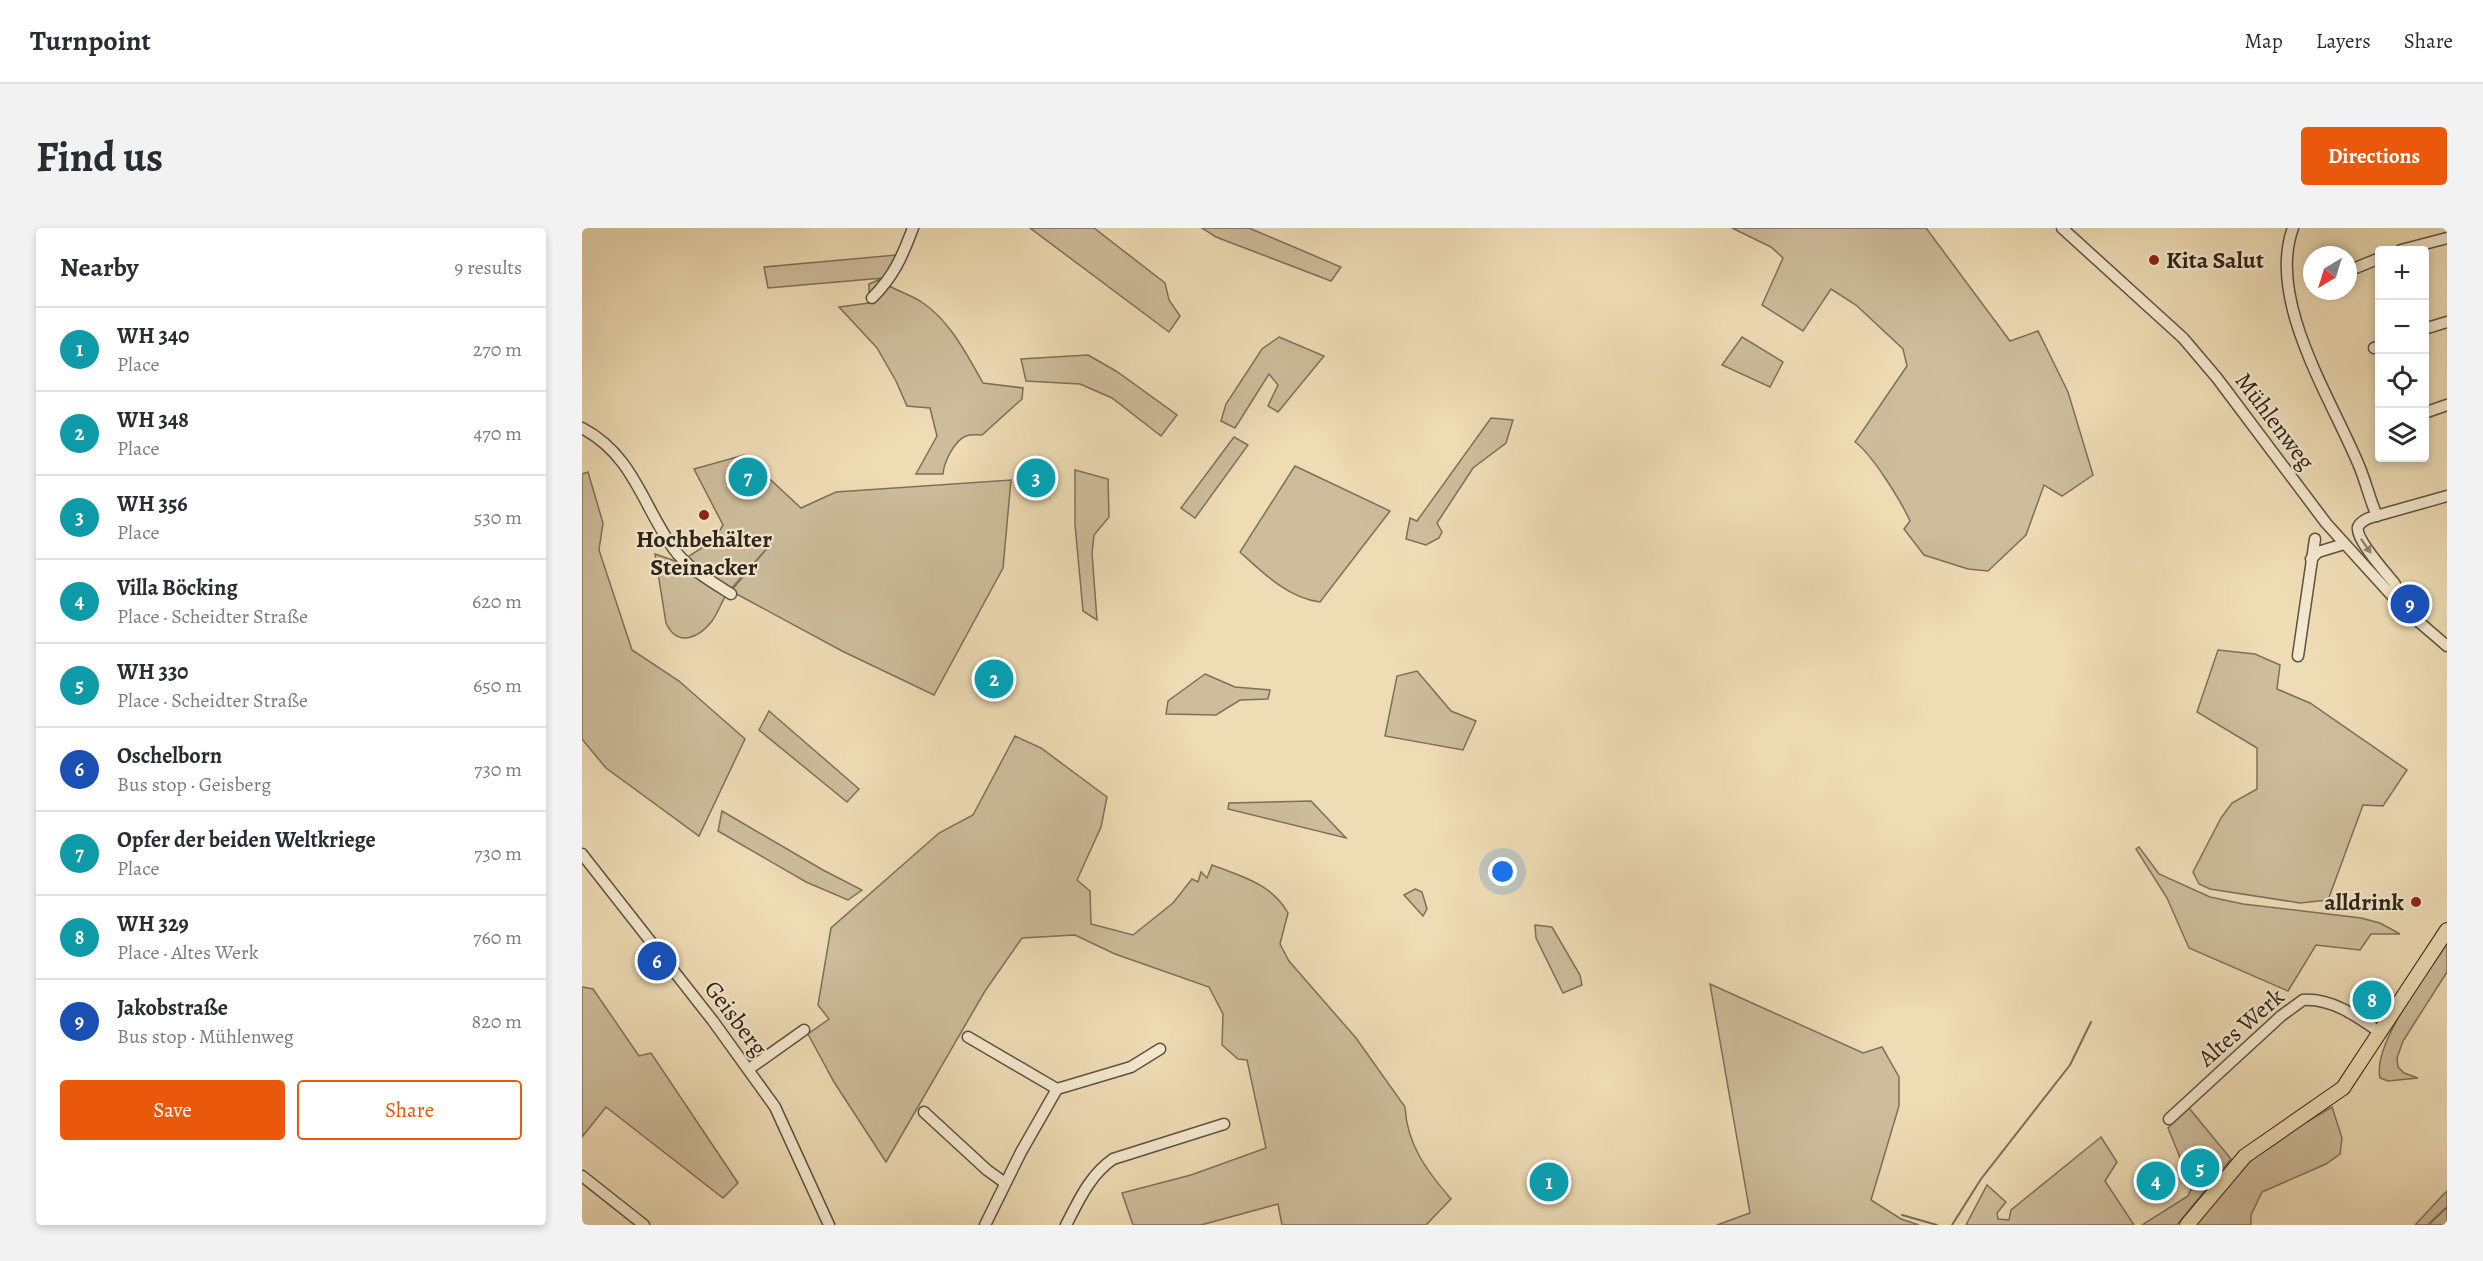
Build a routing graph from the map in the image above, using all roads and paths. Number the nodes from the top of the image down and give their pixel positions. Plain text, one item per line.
1 (913, 228) edge
2 (2062, 228) edge
3 (2293, 228) edge
4 (2447, 238) edge
5 (2416, 246) edge
6 (2375, 260) edge
7 (2357, 267) edge
8 (872, 298) dead end
9 (2447, 322) edge
10 (2429, 327) edge
11 (2447, 405) edge
12 (2429, 411) edge
13 (582, 428) edge
14 (2447, 496) edge
15 (2377, 516) junction
16 (2315, 539) dead end
17 (2344, 544) junction
18 (2311, 559) junction
19 (2391, 593) junction
20 (731, 594) dead end
21 (2447, 646) edge
22 (2298, 656) dead end
23 (582, 854) edge
24 (2447, 930) edge
25 (804, 1030) dead end
26 (2381, 1033) junction
27 (968, 1037) dead end
28 (1160, 1049) dead end
29 (749, 1069) junction
30 (1057, 1089) junction
31 (924, 1112) dead end
32 (2169, 1119) dead end
33 (1224, 1124) dead end
34 (582, 1176) edge
35 (1005, 1183) junction
36 (644, 1225) edge
37 (829, 1225) edge
38 (985, 1225) edge
39 (1066, 1225) edge
40 (2187, 1225) edge

1 - 8 street
2 - 17 street, Mühlenweg
3 - 15 street
4 - 5 street
6 - 7 street
9 - 10 street
11 - 12 street
13 - 20 street
14 - 15 street
15 -> 19 street
16 - 18 street
17 - 18 street
17 - 19 street, Mühlenweg
18 - 22 street
19 - 21 street, Mühlenweg
23 - 29 street, Geisberg
24 - 26 main road
25 - 29 street
26 - 32 street, Altes Werk
26 - 40 main road
27 - 30 street
28 - 30 street
29 - 37 street, Geisberg
30 - 35 street
31 - 35 street
33 - 39 street
34 - 36 street
35 - 38 street

